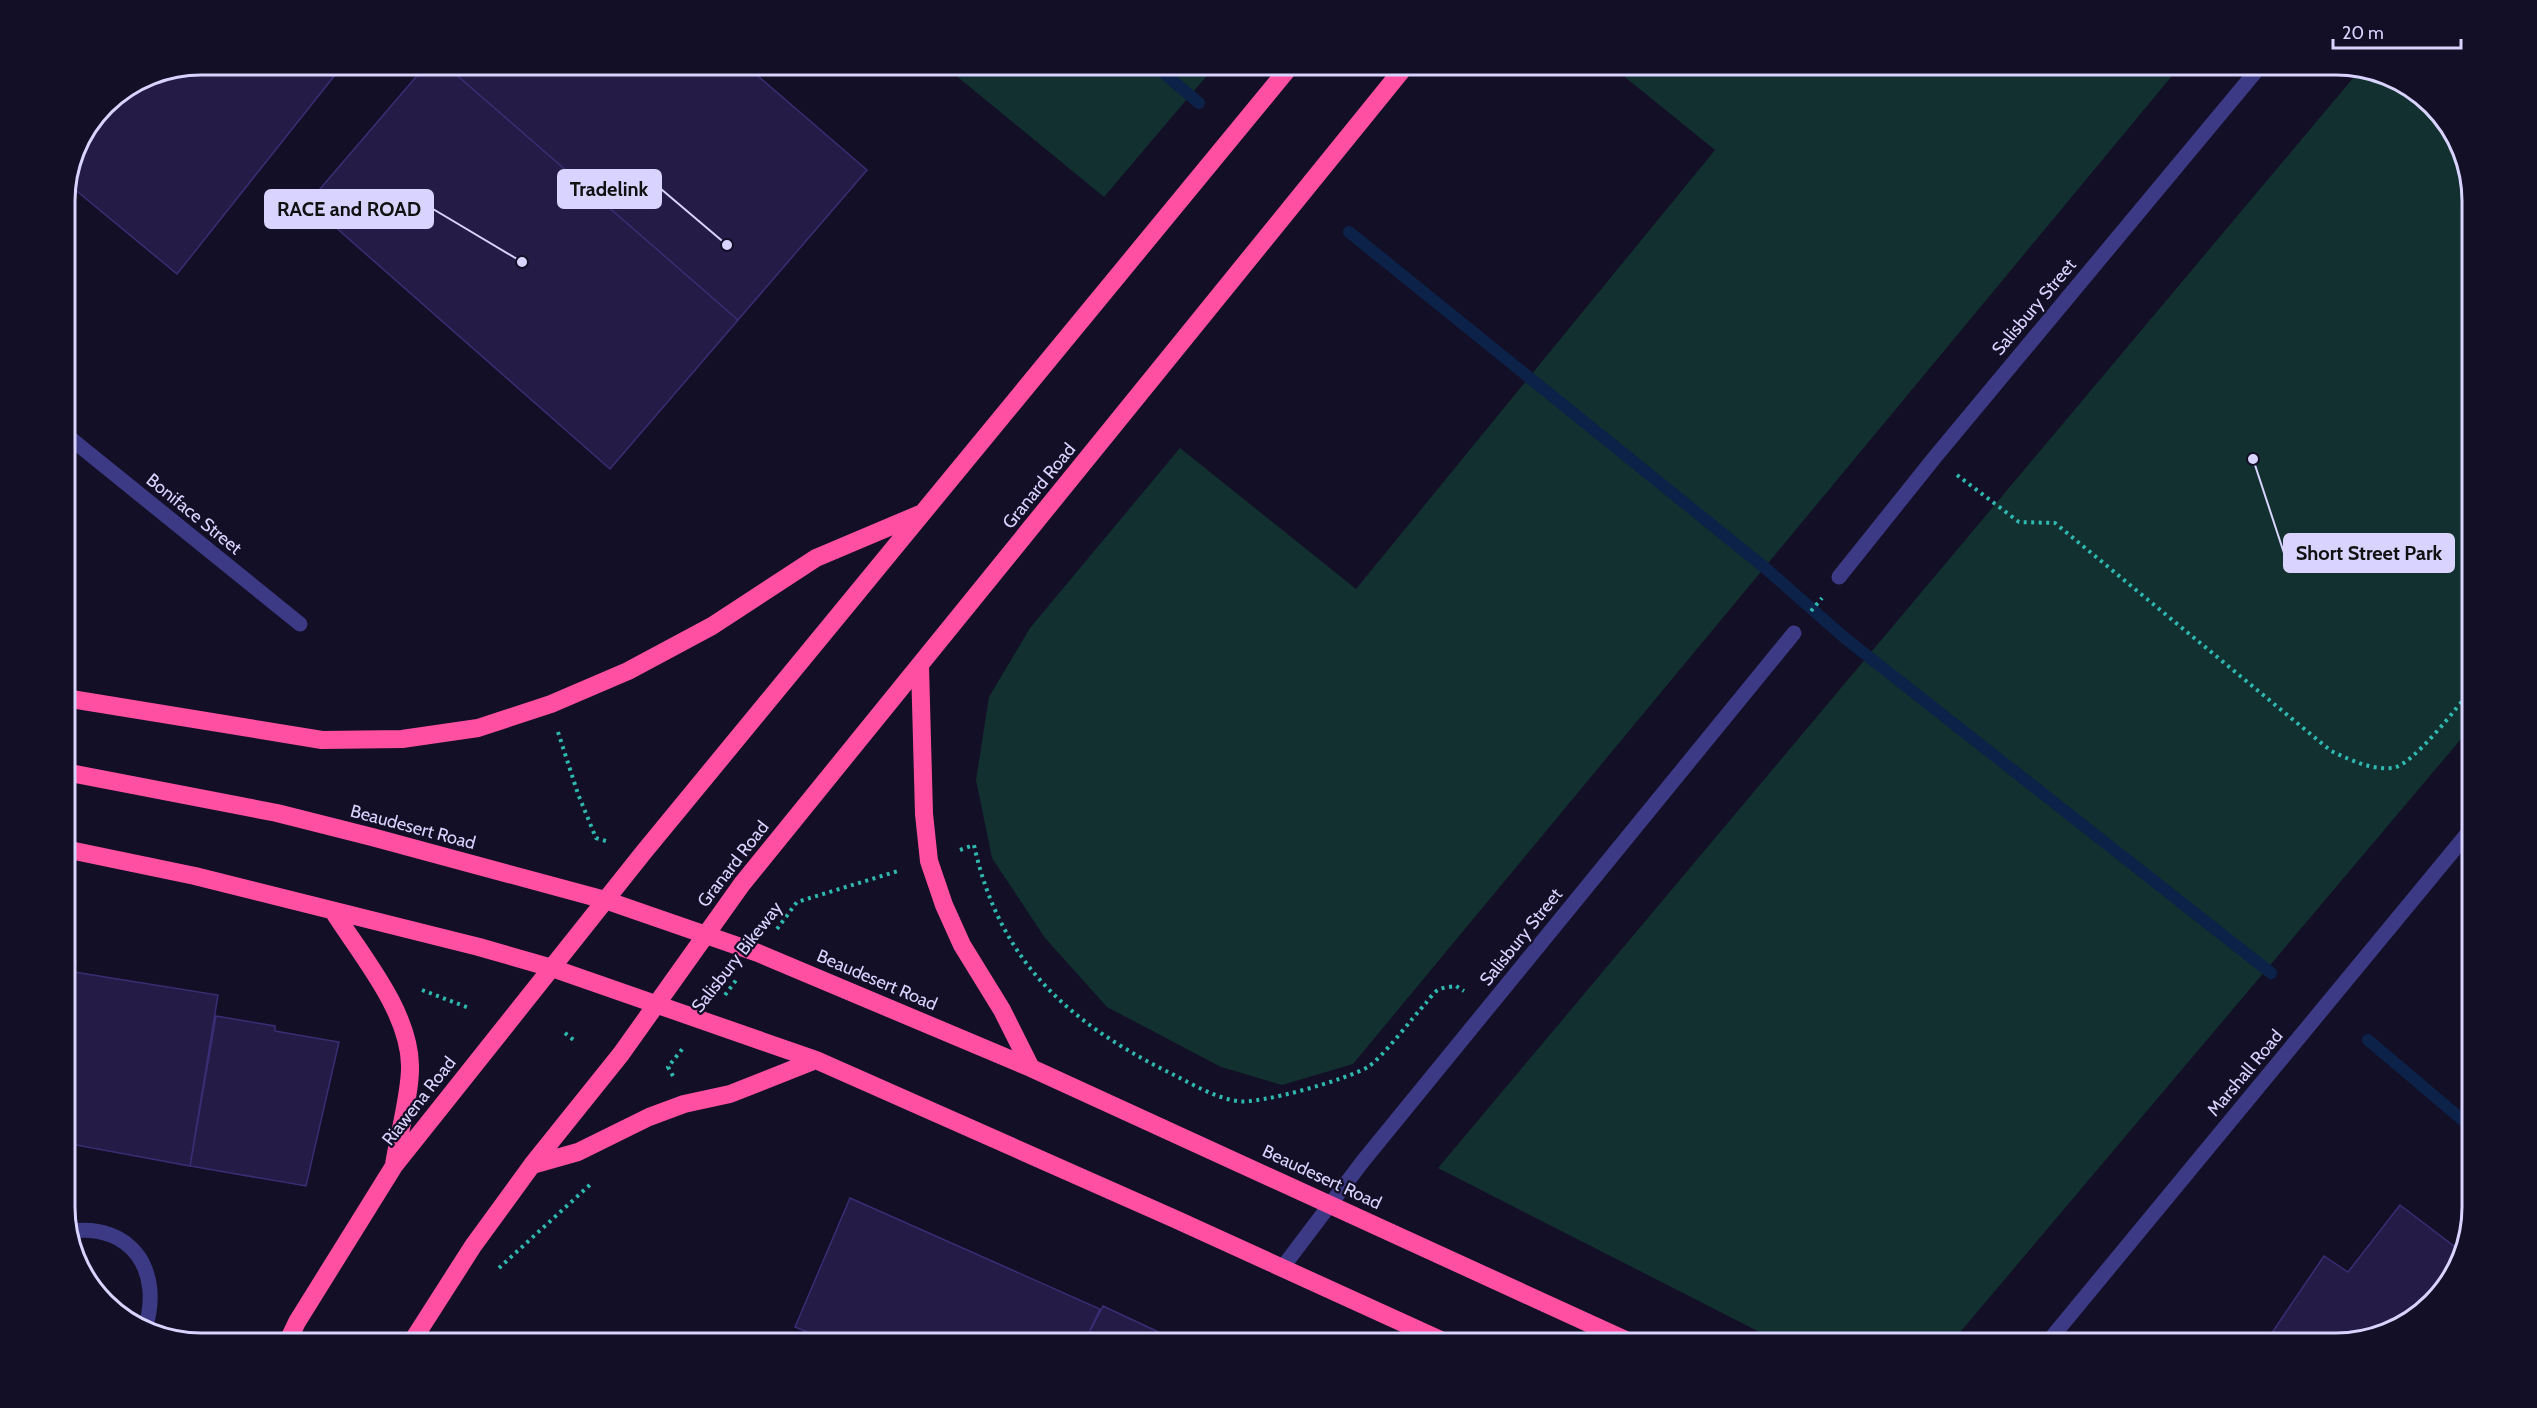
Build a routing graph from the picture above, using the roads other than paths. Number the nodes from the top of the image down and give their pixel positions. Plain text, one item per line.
1 (1283, 75) edge
2 (1398, 75) edge
3 (2253, 75) edge
4 (75, 442) edge
5 (924, 512) junction
6 (1839, 577) road end
7 (300, 624) dead end
8 (1794, 633) road end
9 (920, 666) junction
10 (75, 700) edge
11 (75, 774) edge
12 (2462, 840) edge
13 (75, 851) edge
14 (605, 900) junction
15 (333, 911) junction
16 (705, 934) junction
17 (552, 968) junction
18 (656, 1004) junction
19 (816, 1060) junction
20 (1031, 1068) junction
21 (532, 1165) junction
22 (394, 1166) junction
23 (1331, 1204) junction
24 (77, 1230) edge
25 (1282, 1268) junction
26 (148, 1321) edge
27 (292, 1333) edge
28 (418, 1333) edge
29 (1423, 1333) edge
30 (1608, 1333) edge
31 (2059, 1333) edge

1 - 5 highway
2 - 9 highway, Granard Road
3 - 6 street, Salisbury Street
4 - 7 street, Boniface Street
5 - 10 highway
5 - 14 highway
8 - 23 street, Salisbury Street
9 - 16 highway, Granard Road
9 - 20 highway
11 - 14 highway, Beaudesert Road
12 - 31 street, Marshall Road
13 - 15 highway
14 - 16 highway, Beaudesert Road
14 - 17 highway, Riawena Road
15 - 17 highway
15 - 22 highway
16 - 18 highway
16 - 20 highway, Beaudesert Road
17 - 18 highway
17 - 22 highway, Riawena Road
18 - 19 highway
18 - 21 highway
19 - 21 highway
19 - 25 highway
20 - 23 highway, Beaudesert Road
21 - 28 highway
22 - 27 highway, Riawena Road
23 - 25 street, Salisbury Street
23 - 30 highway, Beaudesert Road
24 - 26 street
25 - 29 highway

